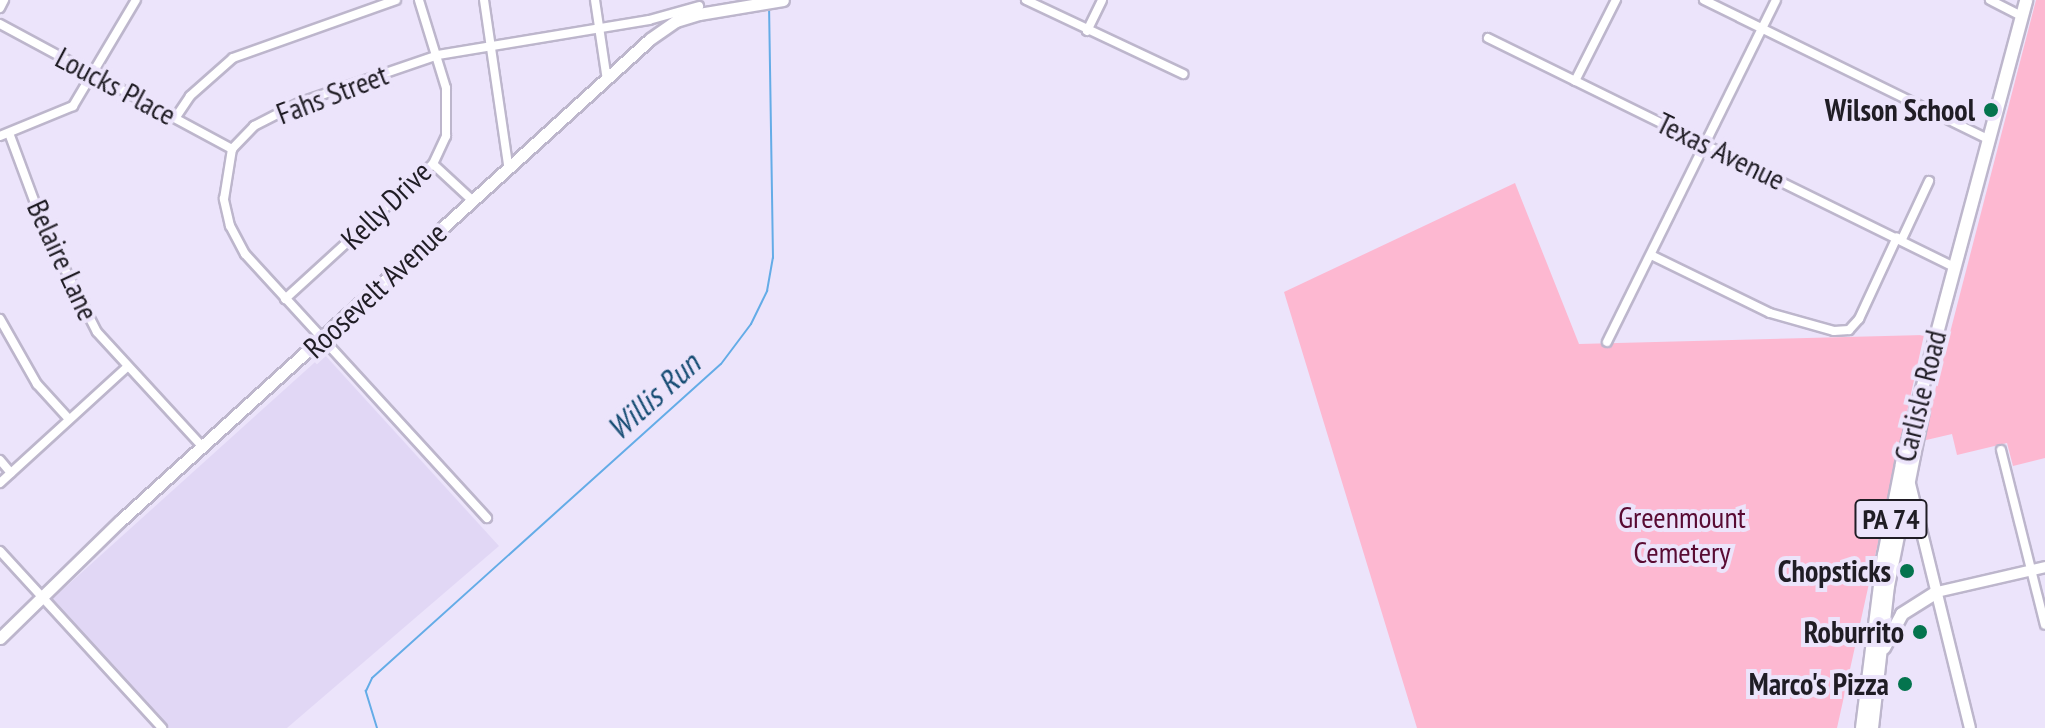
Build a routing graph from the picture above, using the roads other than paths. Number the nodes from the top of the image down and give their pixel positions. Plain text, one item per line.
1 (4, 0) edge
2 (136, 0) edge
3 (396, 0) edge
4 (419, 0) edge
5 (484, 0) edge
6 (595, 0) edge
7 (781, 0) edge
8 (1026, 0) edge
9 (1102, 0) edge
10 (1616, 0) edge
11 (1704, 0) edge
12 (1776, 0) edge
13 (1990, 0) edge
14 (2026, 0) edge
15 (699, 6) dead end
16 (711, 6) edge
17 (0, 8) edge
18 (2022, 16) junction
19 (0, 24) edge
20 (599, 28) junction
21 (1761, 29) junction
22 (1087, 31) junction
23 (1488, 38) dead end
24 (490, 44) junction
25 (438, 55) junction
26 (1183, 74) dead end
27 (94, 76) junction
28 (607, 80) junction
29 (1575, 81) junction
30 (176, 117) junction
31 (4, 134) edge
32 (1988, 139) junction
33 (1705, 143) junction
34 (232, 149) junction
35 (433, 164) junction
36 (508, 165) junction
37 (1929, 181) dead end
38 (472, 200) junction
39 (1900, 238) junction
40 (1651, 255) junction
41 (1954, 267) junction
42 (285, 299) junction
43 (1944, 302) junction
44 (0, 319) edge
45 (321, 341) junction
46 (1607, 342) dead end
47 (128, 366) junction
48 (69, 419) junction
49 (1913, 421) junction
50 (202, 446) junction
51 (2001, 450) dead end
52 (0, 460) edge
53 (11, 473) junction
54 (1908, 479) junction
55 (0, 483) edge
56 (487, 518) dead end
57 (0, 551) edge
58 (2045, 567) edge
59 (2032, 570) junction
60 (1937, 592) junction
61 (41, 598) junction
62 (2045, 625) edge
63 (0, 638) edge
64 (1878, 669) junction
65 (162, 728) edge
66 (1862, 728) edge
67 (1872, 728) edge
68 (1970, 728) edge

1 - 17 street
2 - 27 street
3 - 30 street
4 - 25 street, Kelly Drive
5 - 24 street
6 - 20 street
7 - 16 main road, Roosevelt Avenue
8 - 22 street
9 - 22 street
10 - 29 street
11 - 21 street
12 - 21 street
13 - 18 street
14 - 18 main road, PA 74
15 - 20 street, Fahs Street
16 - 28 main road, Roosevelt Avenue
18 - 32 main road, PA 74
19 - 27 street, Loucks Place
20 - 24 street, Fahs Street
20 - 28 street
21 - 32 street
21 - 33 street
22 - 26 street
23 - 29 street, Texas Avenue
24 - 25 street, Fahs Street
24 - 36 street
25 - 34 street, Fahs Street
25 - 35 street, Kelly Drive
27 - 30 street, Loucks Place
27 - 31 street
28 - 36 main road, Roosevelt Avenue
29 - 33 street, Texas Avenue
30 - 34 street, Loucks Place
31 - 47 street, Belaire Lane
32 - 41 main road, PA 74
33 - 39 street, Texas Avenue
33 - 40 street
34 - 42 street
35 - 38 street
35 - 42 street, Kelly Drive
36 - 38 main road, Roosevelt Avenue
37 - 39 street
38 - 45 main road, Roosevelt Avenue
39 - 40 street
39 - 41 street, Texas Avenue
40 - 46 street
41 - 43 main road, PA 74
42 - 45 street
43 - 49 main road, Carlisle Road / PA 74
43 - 54 main road, Carlisle Road / PA 74
44 - 48 street
45 - 50 main road, Roosevelt Avenue
45 - 56 street
47 - 48 street
47 - 50 street, Belaire Lane
48 - 53 street
49 - 54 main road
49 - 66 main road, Carlisle Road / PA 74
50 - 61 main road, Roosevelt Avenue
51 - 59 street
52 - 53 street
53 - 55 street
54 - 60 street
54 - 64 main road, Carlisle Road / PA 74
57 - 61 street
58 - 59 street
59 - 60 street
59 - 62 street
60 - 64 main road
60 - 68 street
61 - 63 main road, Roosevelt Avenue
61 - 65 street
64 - 67 main road, Carlisle Road / PA 74

